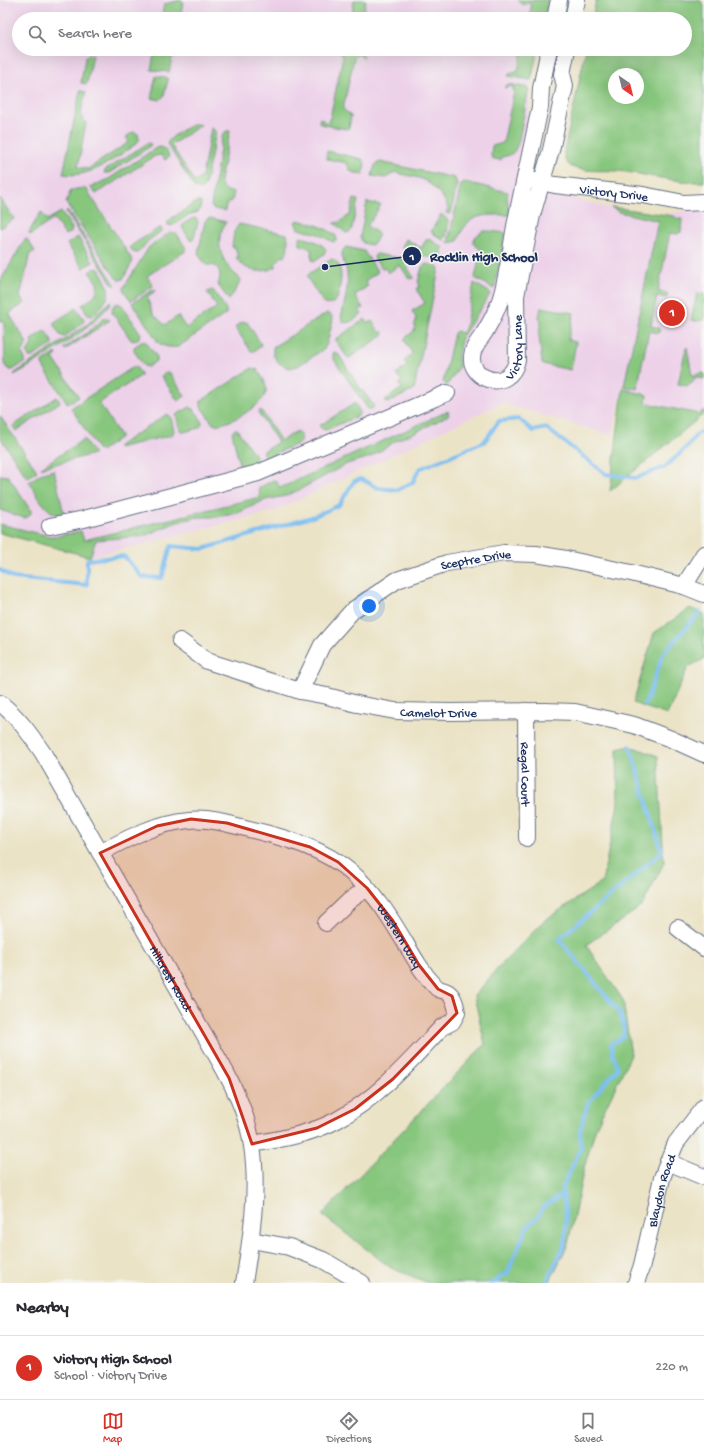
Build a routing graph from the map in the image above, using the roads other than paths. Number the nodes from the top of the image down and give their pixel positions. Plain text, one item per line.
1 (559, 0) edge
2 (577, 0) edge
3 (556, 12) edge
4 (574, 12) edge
5 (548, 56) edge
6 (566, 56) edge
7 (525, 179) junction
8 (542, 182) junction
9 (704, 202) edge
10 (447, 393) dead end
11 (50, 526) dead end
12 (704, 554) edge
13 (684, 586) junction
14 (704, 594) edge
15 (180, 641) dead end
16 (300, 691) junction
17 (0, 702) edge
18 (526, 711) junction
19 (704, 754) edge
20 (527, 838) dead end
21 (100, 854) junction
22 (367, 888) junction
23 (326, 922) dead end
24 (678, 928) dead end
25 (704, 948) edge
26 (704, 1107) edge
27 (252, 1144) junction
28 (668, 1162) junction
29 (704, 1177) edge
30 (251, 1240) junction
31 (244, 1283) edge
32 (362, 1283) edge
33 (636, 1283) edge

1 - 3 street
2 - 4 street
5 - 7 street, Victory Lane
6 - 8 street, Victory Lane
7 - 8 street, Victory Drive
7 - 8 street, Victory Lane
8 - 9 street, Victory Drive
10 - 11 street
12 - 13 street
13 - 14 street, Sceptre Drive
13 - 16 street, Sceptre Drive
15 - 16 street, Camelot Drive
16 - 18 street, Camelot Drive
17 - 21 street, Hillcrest Road
18 - 19 street, Camelot Drive
18 - 20 street, Regal Court
21 - 22 street, Western Way
21 - 27 street, Hillcrest Road
22 - 23 street
22 - 27 street, Western Way
24 - 25 street
26 - 28 street, Blaydon Road
27 - 30 street, Hillcrest Road
28 - 29 street
28 - 33 street, Blaydon Road
30 - 31 street, Hillcrest Road
30 - 32 street

